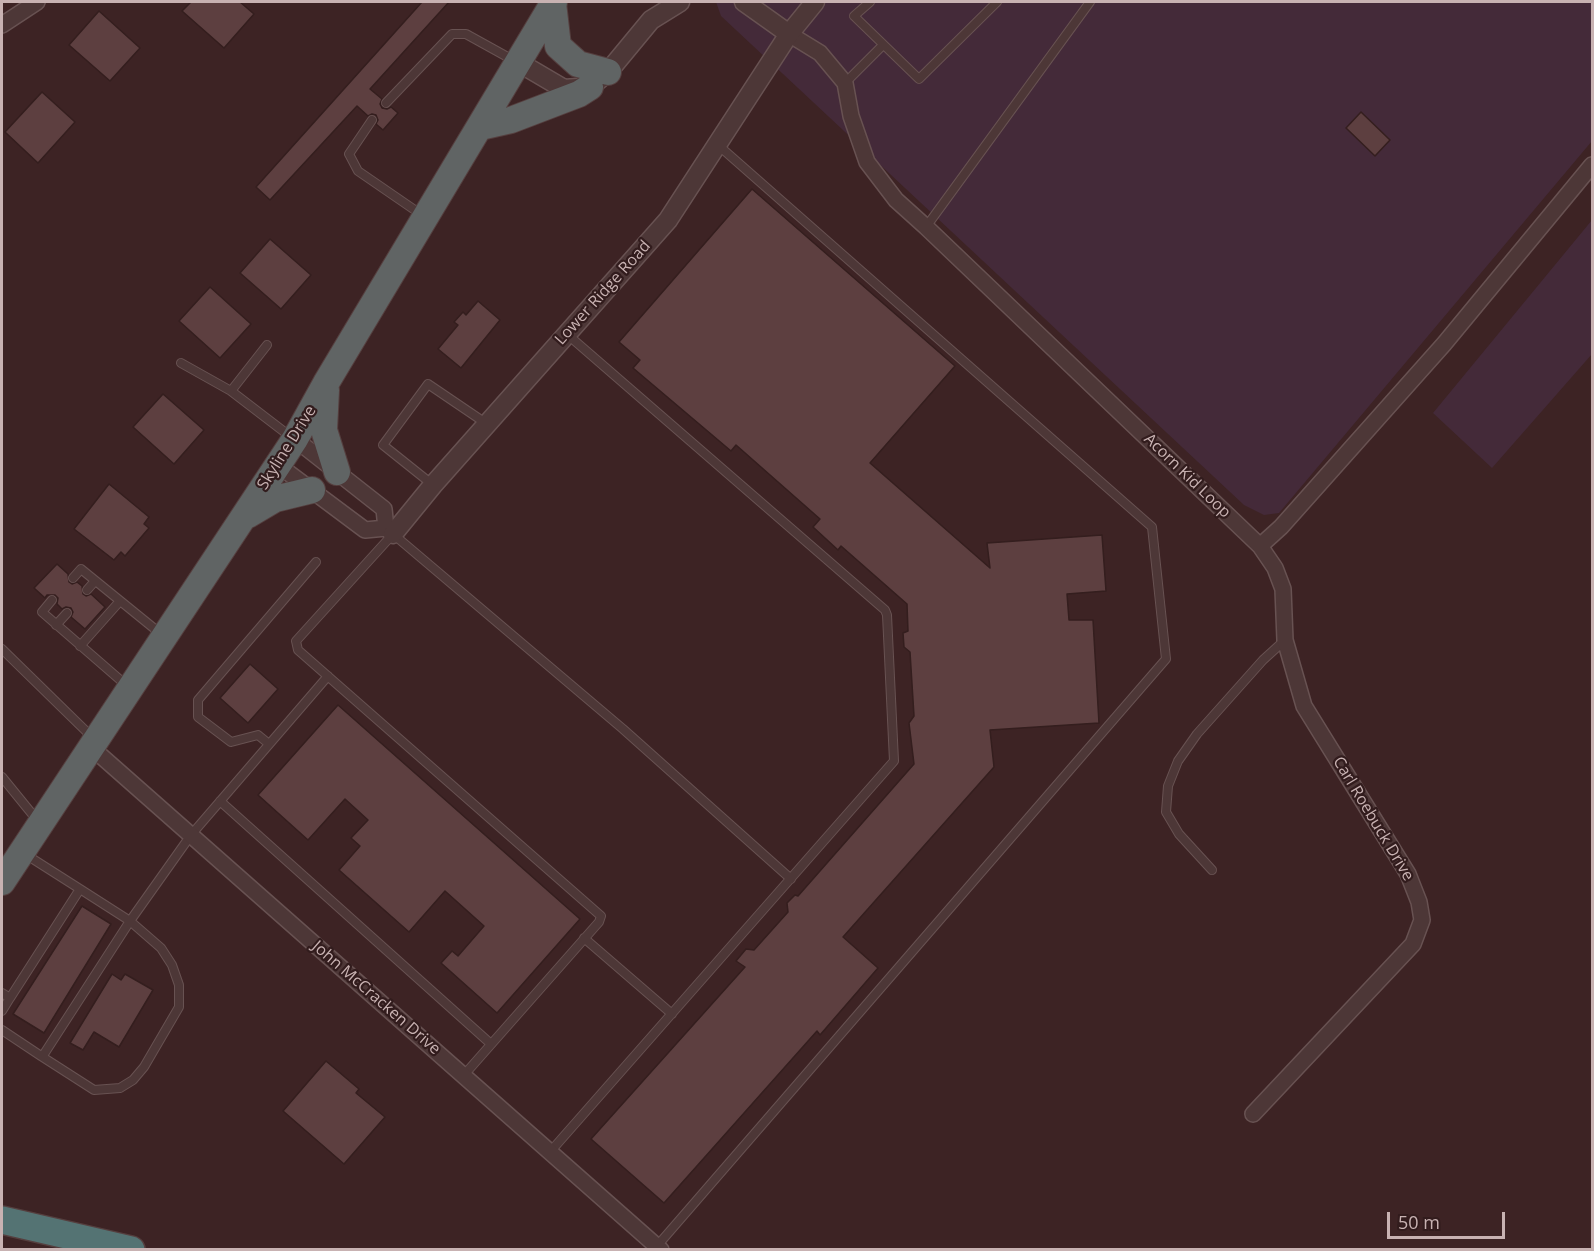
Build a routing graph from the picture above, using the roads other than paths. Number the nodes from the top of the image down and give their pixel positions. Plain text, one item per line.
1 (36, 2) edge
2 (553, 2) edge
3 (680, 2) edge
4 (744, 2) edge
5 (815, 2) edge
6 (870, 2) edge
7 (997, 2) edge
8 (1090, 2) edge
9 (2, 25) edge
10 (789, 34) junction
11 (883, 45) junction
12 (518, 62) junction
13 (599, 79) junction
14 (845, 83) junction
15 (386, 103) dead end
16 (372, 120) dead end
17 (480, 127) junction
18 (717, 144) junction
19 (1593, 165) edge
20 (425, 218) junction
21 (926, 226) junction
22 (566, 334) junction
23 (267, 345) dead end
24 (181, 363) dead end
25 (326, 383) junction
26 (231, 391) junction
27 (487, 424) junction
28 (295, 440) junction
29 (278, 465) junction
30 (337, 472) junction
31 (433, 485) junction
32 (312, 490) junction
33 (243, 518) junction
34 (390, 531) junction
35 (1260, 546) junction
36 (316, 562) dead end
37 (73, 578) dead end
38 (95, 581) junction
39 (87, 590) dead end
40 (52, 600) dead end
41 (120, 601) junction
42 (67, 613) dead end
43 (56, 625) junction
44 (164, 637) junction
45 (1285, 640) junction
46 (80, 646) junction
47 (2, 649) edge
48 (328, 676) junction
49 (130, 689) junction
50 (93, 744) junction
51 (269, 744) junction
52 (2, 777) edge
53 (220, 801) junction
54 (40, 824) junction
55 (191, 835) junction
56 (22, 851) junction
57 (1212, 870) dead end
58 (791, 879) junction
59 (2, 882) edge
60 (80, 889) junction
61 (130, 921) junction
62 (584, 938) junction
63 (2, 993) edge
64 (10, 998) junction
65 (2, 1011) edge
66 (672, 1014) junction
67 (2, 1030) edge
68 (491, 1044) junction
69 (41, 1056) junction
70 (464, 1075) junction
71 (1253, 1114) dead end
72 (550, 1152) junction
73 (2, 1221) edge
74 (659, 1248) edge
75 (130, 1250) edge

1 - 9 street
2 - 12 highway, Skyline Drive
2 - 13 highway
3 - 13 street
4 - 10 street
5 - 10 street, Lower Ridge Road
6 - 11 lane
7 - 11 lane
8 - 21 lane
10 - 14 street, Acorn Kid Loop
10 - 18 street, Lower Ridge Road
11 - 14 lane
12 - 13 street
12 - 15 lane
12 - 17 highway, Skyline Drive
13 - 17 highway
14 - 21 street, Acorn Kid Loop
16 - 20 lane
17 - 20 highway, Skyline Drive
18 - 22 street, Lower Ridge Road
18 - 74 lane
19 - 35 street
20 - 25 highway, Skyline Drive
21 - 35 street, Acorn Kid Loop
22 - 27 street, Lower Ridge Road
22 - 58 lane
23 - 26 lane
24 - 26 lane
25 - 28 highway, Skyline Drive
25 - 30 highway
26 - 28 lane
27 - 31 street, Lower Ridge Road
27 - 31 lane
28 - 29 highway, Skyline Drive
28 - 30 street
29 - 32 street
29 - 33 highway, Skyline Drive
30 - 34 street
31 - 34 street, Lower Ridge Road
32 - 33 highway
32 - 34 street
33 - 44 highway, Skyline Drive
34 - 48 lane
34 - 58 lane
35 - 45 street, Carl Roebuck Drive
36 - 51 lane
37 - 38 lane
38 - 39 lane
38 - 41 lane
40 - 43 lane
41 - 44 lane
41 - 46 lane
42 - 43 lane
43 - 46 lane
44 - 49 highway, Skyline Drive
45 - 57 lane
45 - 71 street, Carl Roebuck Drive
46 - 49 lane
47 - 50 lane
48 - 51 lane
48 - 62 lane
49 - 50 highway, Skyline Drive
50 - 54 highway, Skyline Drive
50 - 55 street, John McCracken Drive
51 - 53 lane
52 - 54 lane
53 - 55 lane
53 - 68 lane
54 - 56 highway, Skyline Drive
55 - 61 lane
55 - 70 street, John McCracken Drive
56 - 59 highway, Skyline Drive
56 - 60 lane
58 - 66 lane
60 - 61 lane
60 - 64 lane
61 - 69 lane
61 - 69 lane
62 - 66 lane
62 - 68 lane
63 - 64 lane
64 - 65 lane
66 - 72 lane
67 - 69 lane
68 - 70 lane
70 - 72 street, John McCracken Drive
72 - 74 street, John McCracken Drive
73 - 75 highway

